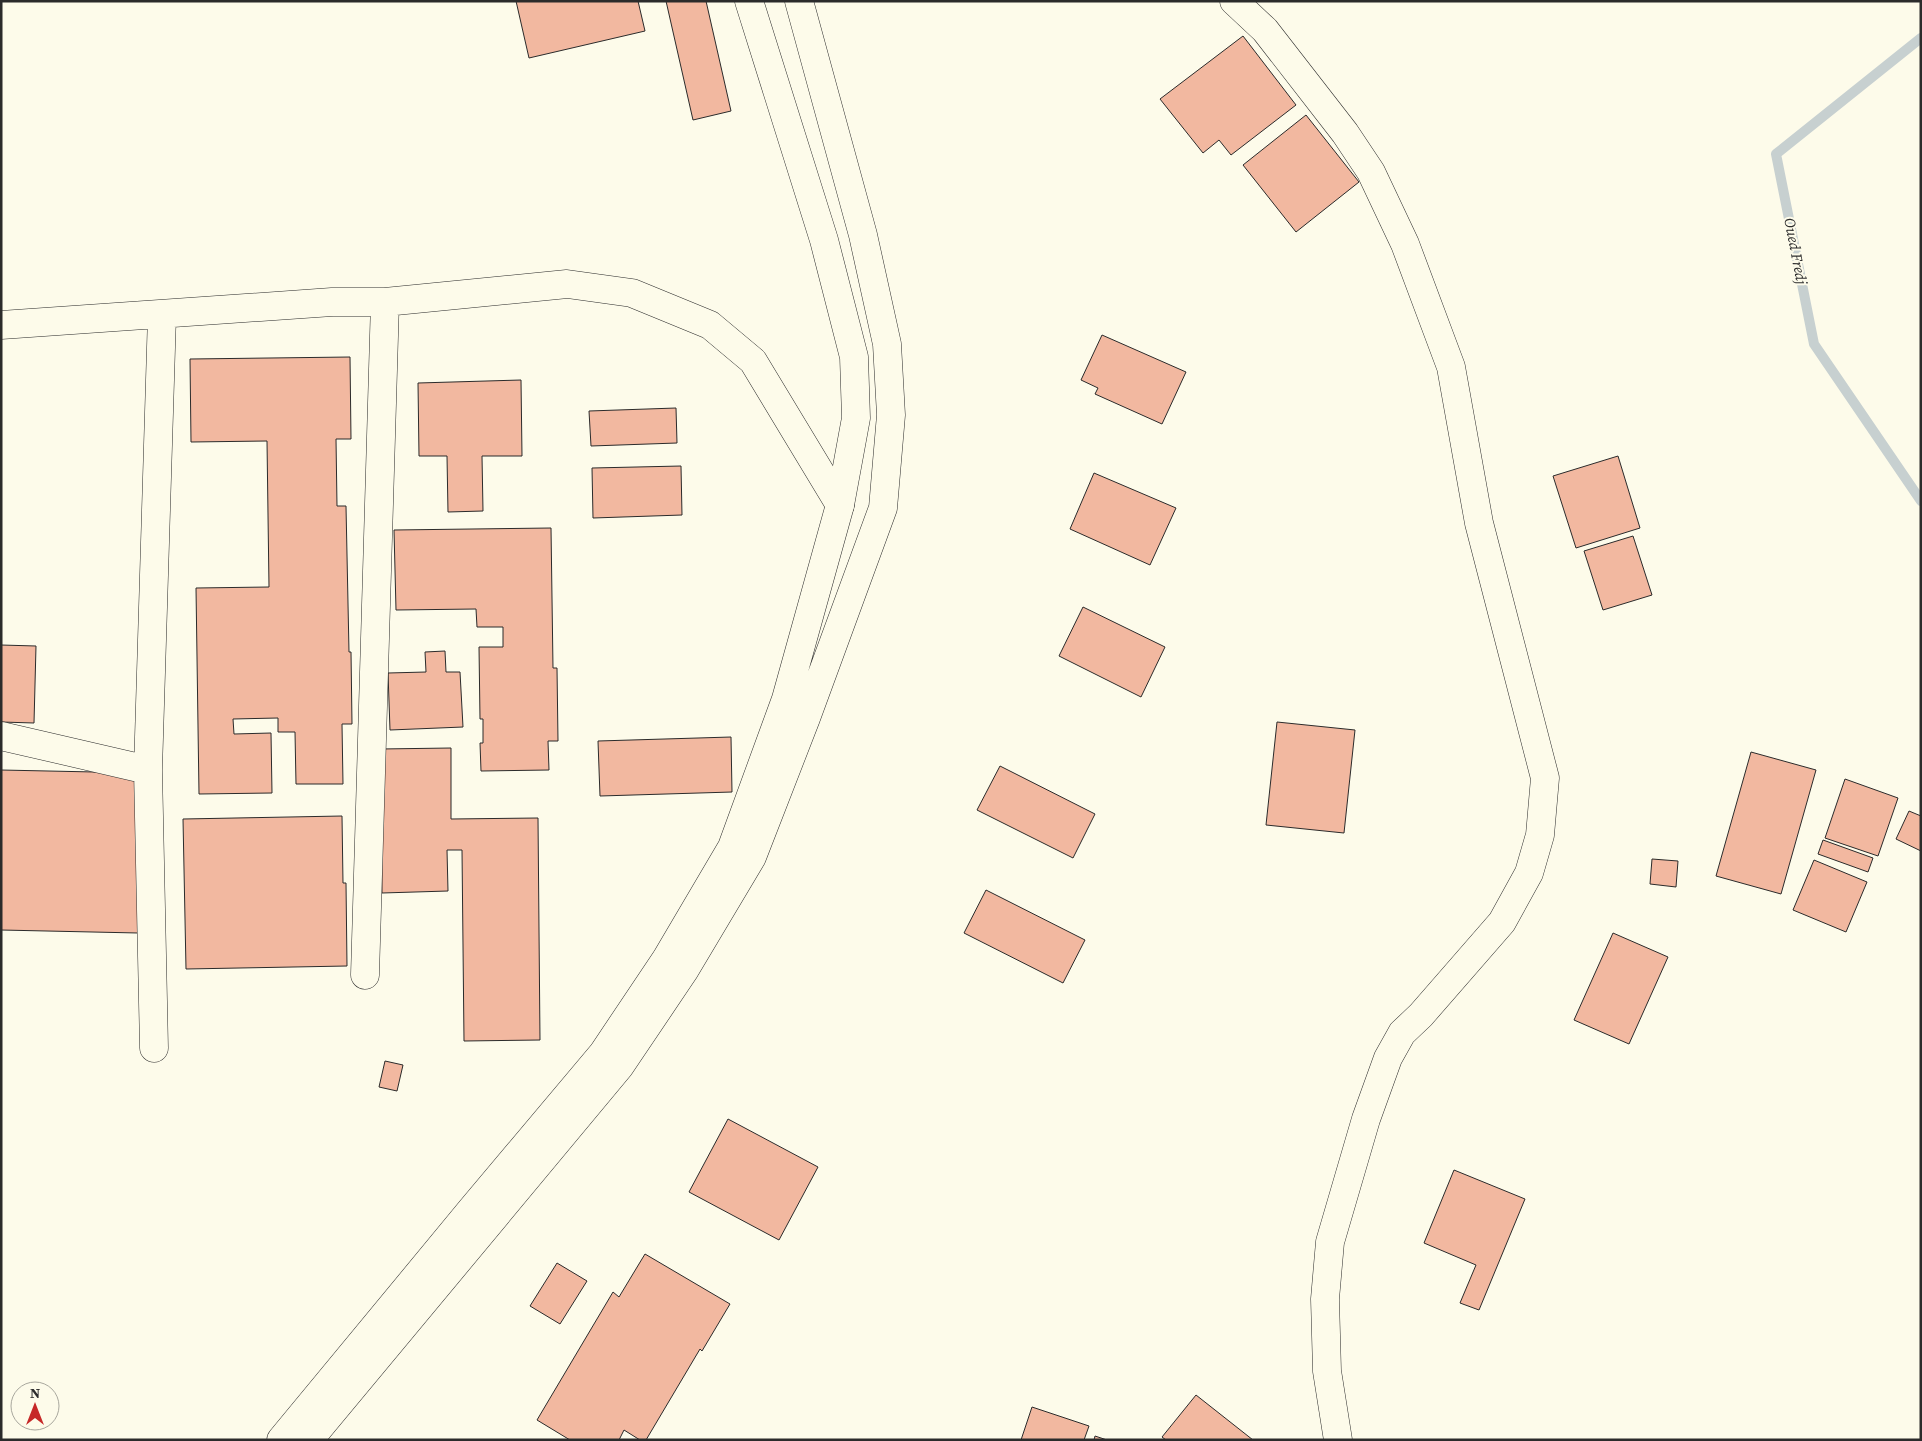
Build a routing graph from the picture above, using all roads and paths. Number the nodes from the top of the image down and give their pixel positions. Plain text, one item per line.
1 (749, 1) edge
2 (800, 1) edge
3 (1234, 1) edge
4 (385, 302) junction
5 (162, 315) junction
6 (1, 325) edge
7 (840, 505) junction
8 (1, 736) edge
9 (148, 770) junction
10 (365, 975) dead end
11 (154, 1048) dead end
12 (281, 1440) edge
13 (308, 1440) edge
14 (1338, 1440) edge

1 - 7 street
2 - 13 street
3 - 14 street
4 - 5 street
4 - 7 street
4 - 10 street
5 - 6 street
5 - 9 street
7 - 12 street
8 - 9 street
9 - 11 street

